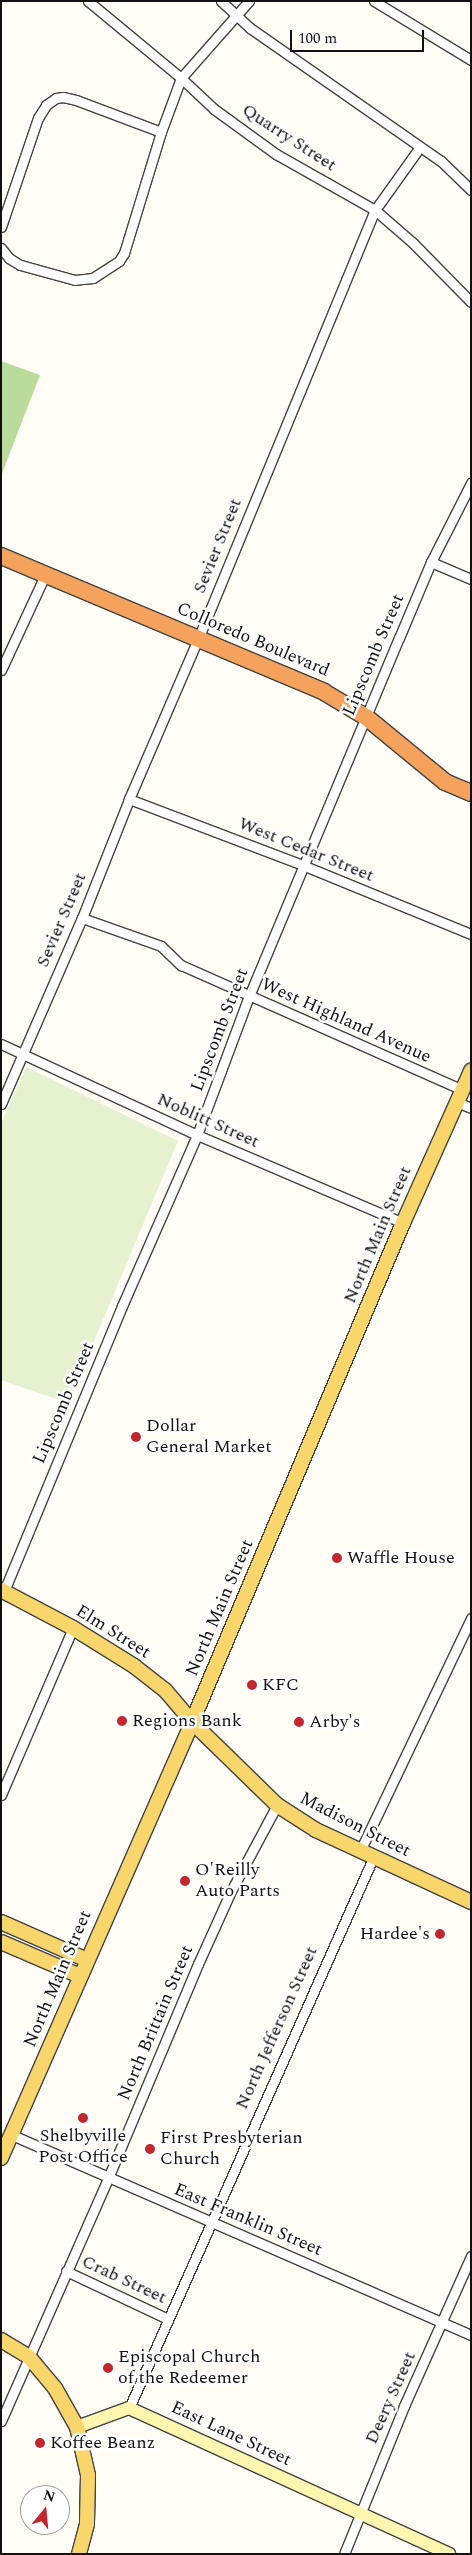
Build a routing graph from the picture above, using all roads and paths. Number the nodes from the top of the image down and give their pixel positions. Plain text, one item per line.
1 (88, 1) edge
2 (221, 1) edge
3 (249, 1) edge
4 (374, 1) edge
5 (237, 14) junction
6 (471, 60) edge
7 (182, 78) junction
8 (161, 132) junction
9 (420, 147) junction
10 (471, 190) edge
11 (375, 210) junction
12 (1, 227) edge
13 (1, 248) edge
14 (471, 302) edge
15 (471, 483) edge
16 (1, 556) edge
17 (431, 562) junction
18 (46, 574) junction
19 (471, 579) edge
20 (198, 639) junction
21 (1, 670) edge
22 (366, 718) junction
23 (471, 793) edge
24 (129, 799) junction
25 (305, 866) junction
26 (82, 918) junction
27 (471, 934) edge
28 (249, 996) junction
29 (1, 1044) edge
30 (23, 1054) junction
31 (471, 1071) edge
32 (460, 1096) junction
33 (1, 1104) edge
34 (471, 1108) edge
35 (197, 1136) junction
36 (403, 1223) junction
37 (3, 1590) edge
38 (471, 1618) edge
39 (73, 1628) junction
40 (192, 1722) junction
41 (1, 1795) edge
42 (277, 1805) junction
43 (360, 1850) junction
44 (374, 1856) junction
45 (471, 1902) edge
46 (1, 1922) edge
47 (1, 1942) edge
48 (86, 1960) junction
49 (80, 1976) junction
50 (12, 2134) junction
51 (1, 2158) edge
52 (108, 2178) junction
53 (211, 2222) junction
54 (471, 2256) edge
55 (66, 2271) junction
56 (168, 2319) junction
57 (442, 2322) junction
58 (471, 2335) edge
59 (1, 2340) edge
60 (29, 2357) junction
61 (129, 2408) junction
62 (1, 2421) edge
63 (77, 2427) junction
64 (359, 2514) junction
65 (79, 2554) edge
66 (344, 2554) edge
67 (449, 2554) edge

1 - 7 street, Quarry Street
2 - 5 street
3 - 5 street
4 - 6 street
5 - 7 street
5 - 9 street
7 - 8 street
7 - 11 street, Quarry Street
8 - 12 street
8 - 13 street
9 - 10 street
9 - 11 street, Sevier Street
11 - 14 street, Quarry Street
11 - 20 street, Sevier Street
15 - 17 street, Lipscomb Street
16 - 18 highway, Colloredo Boulevard
17 - 19 street
17 - 22 street, Lipscomb Street
18 - 20 highway, Colloredo Boulevard
18 - 21 street
20 - 22 highway, Colloredo Boulevard
20 - 24 street, Sevier Street
22 - 23 highway, Colloredo Boulevard
22 - 25 street, Lipscomb Street
24 - 25 street, West Cedar Street
24 - 26 street, Sevier Street
25 - 27 street, West Cedar Street
25 - 28 street, Lipscomb Street
26 - 28 street, West Highland Avenue
26 - 30 street, Sevier Street
28 - 32 street, West Highland Avenue
28 - 35 street, Lipscomb Street
29 - 30 street, Noblitt Street
30 - 33 street, Sevier Street
30 - 35 street, Noblitt Street
31 - 32 main road, North Main Street
32 - 34 street, West Highland Avenue
32 - 36 main road, North Main Street
35 - 36 street, Noblitt Street
35 - 37 street, Lipscomb Street
36 - 40 main road, North Main Street
37 - 39 main road, Elm Street
38 - 43 street
39 - 40 main road, Elm Street
39 - 41 street
40 - 42 main road, Madison Street
40 - 48 main road, North Main Street
42 - 43 main road, Madison Street
42 - 52 street, North Brittain Street
43 - 44 main road, Madison Street
44 - 45 main road, Madison Street
44 - 53 street, North Jefferson Street
46 - 48 main road
47 - 49 main road
48 - 49 main road, North Main Street
49 - 50 main road, North Main Street
50 - 51 main road, North Main Street
50 - 52 street, East Franklin Street
52 - 53 street, East Franklin Street
52 - 55 street, North Brittain Street
53 - 56 street, North Jefferson Street
53 - 57 street, East Franklin Street
54 - 57 street, Deery Street
55 - 56 street, Crab Street
55 - 60 street, North Brittain Street
56 - 61 street, North Jefferson Street
57 - 58 street, East Franklin Street
57 - 64 street, Deery Street
59 - 60 main road
60 - 62 street, North Brittain Street
60 - 63 main road
61 - 63 street
61 - 64 street, East Lane Street
63 - 65 main road
64 - 66 street, Deery Street
64 - 67 street, East Lane Street

